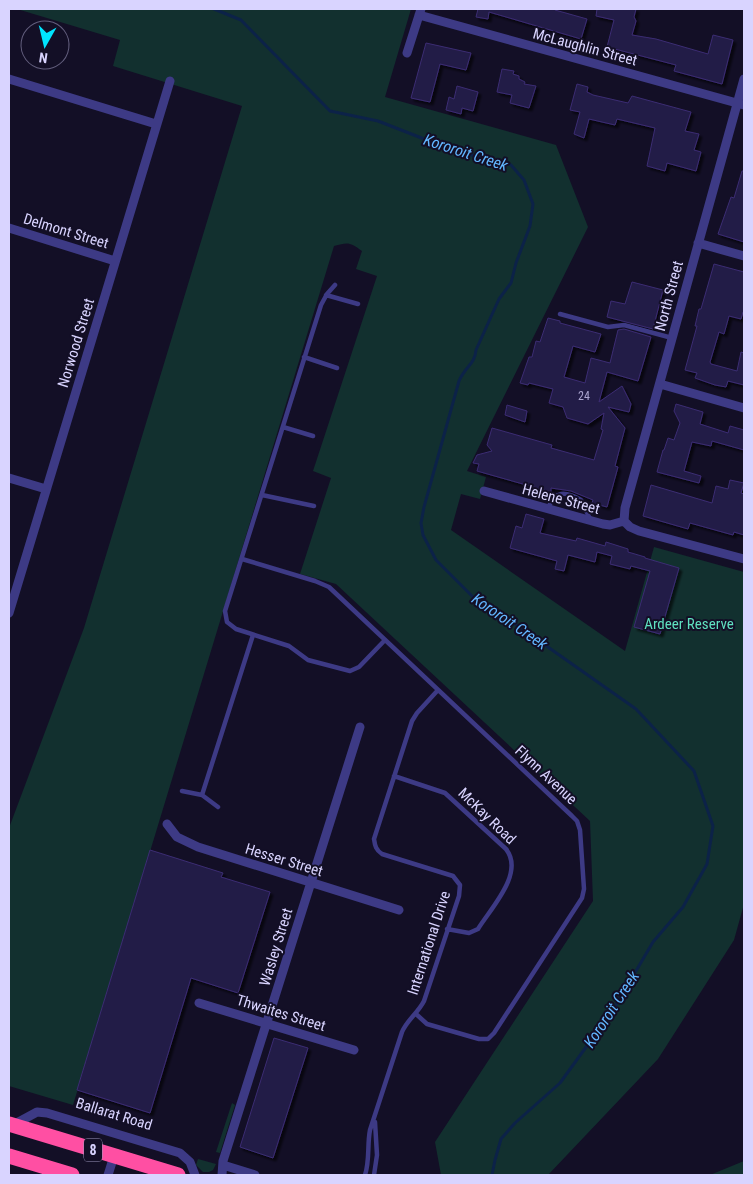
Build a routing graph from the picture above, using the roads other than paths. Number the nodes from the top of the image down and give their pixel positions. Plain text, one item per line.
1 (420, 12) edge
2 (407, 53) dead end
3 (9, 79) edge
4 (744, 79) edge
5 (170, 81) dead end
6 (741, 104) edge
7 (156, 124) junction
8 (9, 228) edge
9 (698, 243) junction
10 (744, 256) edge
11 (115, 261) junction
12 (335, 285) dead end
13 (326, 295) junction
14 (358, 304) dead end
15 (560, 314) dead end
16 (672, 338) junction
17 (304, 358) junction
18 (337, 368) dead end
19 (660, 384) junction
20 (744, 408) edge
21 (283, 427) junction
22 (313, 436) dead end
23 (9, 478) edge
24 (46, 489) junction
25 (484, 492) dead end
26 (262, 495) junction
27 (314, 506) dead end
28 (548, 509) junction
29 (591, 521) junction
30 (624, 521) junction
31 (242, 559) junction
32 (744, 559) edge
33 (9, 613) edge
34 (253, 635) junction
35 (385, 640) junction
36 (438, 690) junction
37 (360, 727) dead end
38 (394, 776) junction
39 (182, 791) dead end
40 (202, 795) junction
41 (218, 807) dead end
42 (167, 824) dead end
43 (310, 882) junction
44 (399, 910) dead end
45 (447, 929) junction
46 (200, 1003) dead end
47 (416, 1014) junction
48 (266, 1023) junction
49 (354, 1050) dead end
50 (375, 1116) junction
51 (11, 1125) edge
52 (9, 1156) edge
53 (114, 1156) junction
54 (222, 1166) junction
55 (72, 1175) edge
56 (108, 1175) edge
57 (178, 1175) edge
58 (194, 1175) edge
59 (222, 1175) edge
60 (255, 1175) edge
61 (365, 1175) edge
62 (374, 1175) edge

1 - 2 street
1 - 6 street, McLaughlin Street
3 - 7 street
4 - 6 street, North Street
5 - 7 street, Norwood Street
6 - 9 street, North Street
7 - 11 street, Norwood Street
8 - 11 street, Delmont Street
9 - 10 street
9 - 16 street, North Street
11 - 24 street, Norwood Street
12 - 13 lane
13 - 14 lane
13 - 17 lane
15 - 16 lane
16 - 19 street, North Street
17 - 18 lane
17 - 21 lane
19 - 20 street
19 - 30 street, North Street
21 - 22 lane
21 - 26 lane
23 - 24 street
24 - 33 street, Norwood Street
25 - 28 street, Helene Street
26 - 27 lane
26 - 31 lane
28 - 29 street, Helene Street
28 - 29 lane
29 - 30 street, Helene Street
30 - 32 street
31 - 34 lane
31 - 35 lane, Flynn Avenue
34 - 35 lane
34 - 40 lane
35 - 36 lane, Flynn Avenue
36 - 38 lane, International Drive
36 - 47 lane, Flynn Avenue
37 - 43 street, Wasley Street
38 - 45 lane, International Drive
38 - 45 lane, McKay Road
39 - 40 lane
40 - 41 lane
42 - 43 street, Hesser Street
43 - 44 street, Hesser Street
43 - 48 street, Wasley Street
45 - 47 lane, International Drive
46 - 48 street, Thwaites Street
47 - 50 lane, International Drive
48 - 49 street, Thwaites Street
48 - 54 street, Wasley Street
50 - 61 lane, International Drive
50 - 62 lane, International Drive
51 - 53 highway, Ballarat Road / 8
51 - 58 street, Ballarat Road
52 - 55 highway, 8
53 - 56 street
53 - 57 highway, Ballarat Road / 8
54 - 59 street, Wasley Street
54 - 60 street

